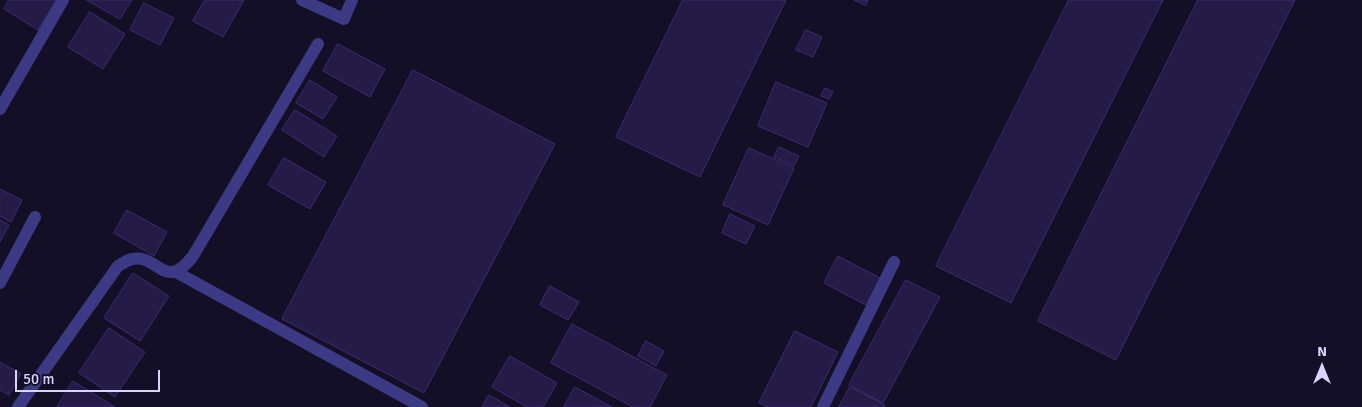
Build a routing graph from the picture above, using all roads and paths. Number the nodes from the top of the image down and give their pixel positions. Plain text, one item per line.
1 (63, 0) edge
2 (302, 0) edge
3 (352, 0) edge
4 (318, 44) dead end
5 (0, 109) edge
6 (34, 217) dead end
7 (894, 262) dead end
8 (176, 272) junction
9 (0, 284) edge
10 (18, 407) edge
11 (422, 407) edge
12 (823, 407) edge

1 - 5 street
2 - 3 street
4 - 8 street
6 - 9 street
7 - 12 street
8 - 10 street
8 - 11 street

